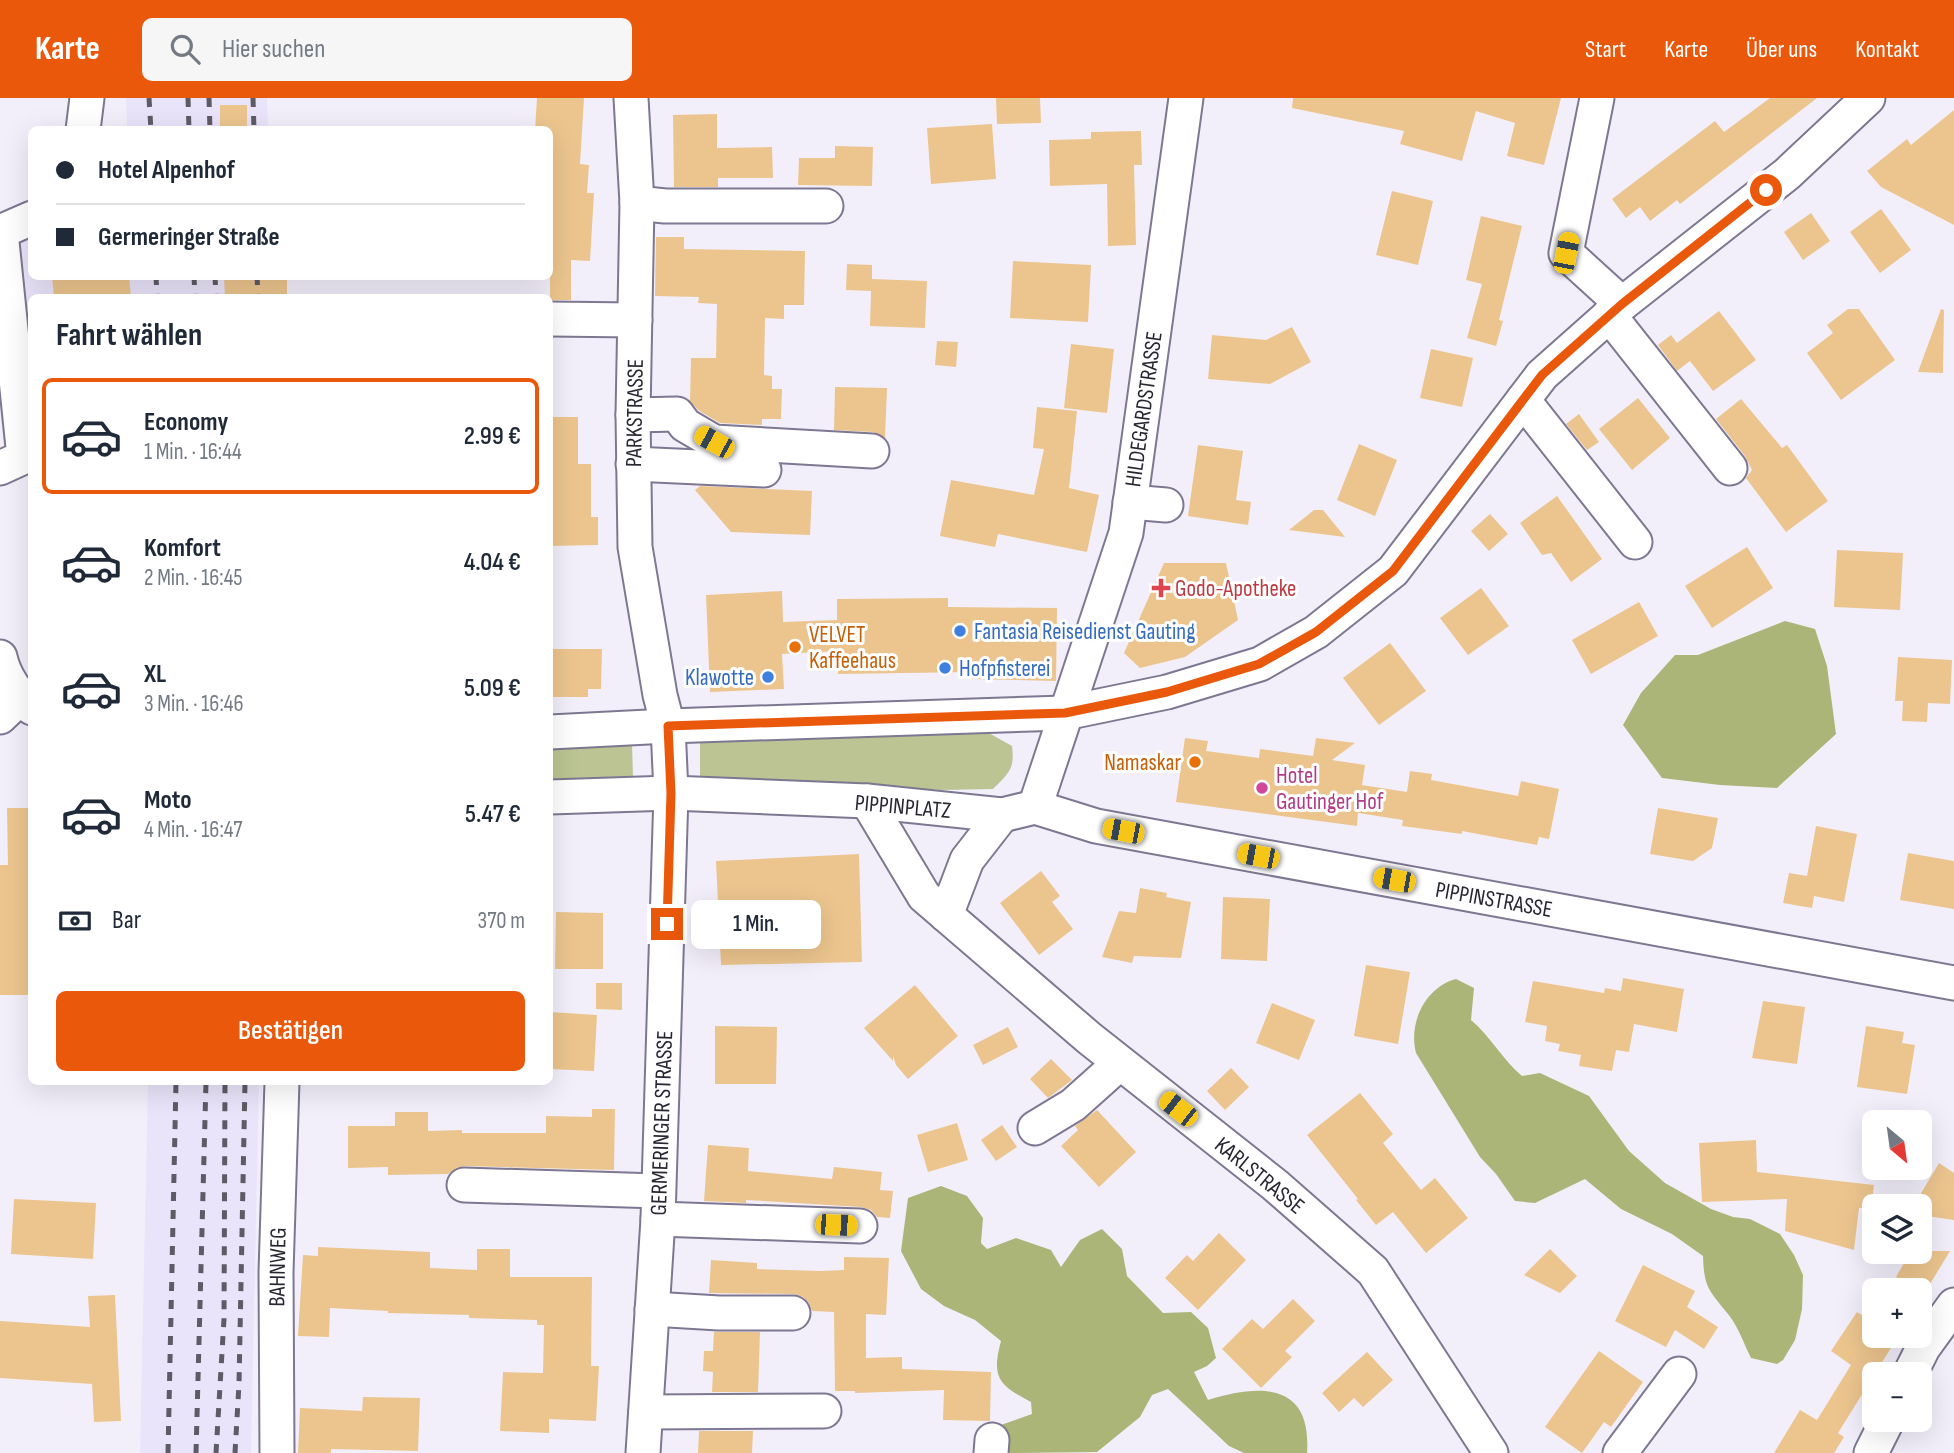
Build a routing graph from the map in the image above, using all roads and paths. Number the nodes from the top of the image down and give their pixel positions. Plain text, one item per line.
1 (87, 98) edge
2 (631, 98) edge
3 (1186, 98) edge
4 (1597, 98) edge
5 (1868, 98) edge
6 (84, 126) edge
7 (637, 203) junction
8 (825, 206) dead end
9 (28, 220) edge
10 (0, 232) edge
11 (1616, 309) junction
12 (553, 319) edge
13 (635, 320) junction
14 (1523, 400) junction
15 (633, 415) junction
16 (872, 451) dead end
17 (633, 464) junction
18 (0, 468) edge
19 (1730, 468) dead end
20 (764, 470) dead end
21 (1130, 502) junction
22 (1166, 505) dead end
23 (1635, 542) dead end
24 (0, 657) edge
25 (17, 708) edge
26 (1065, 713) junction
27 (668, 726) junction
28 (553, 732) edge
29 (671, 793) junction
30 (553, 797) edge
31 (867, 801) junction
32 (1035, 807) junction
33 (1002, 815) junction
34 (946, 915) junction
35 (1954, 983) edge
36 (1120, 1063) junction
37 (282, 1085) edge
38 (1035, 1128) dead end
39 (464, 1185) dead end
40 (658, 1205) junction
41 (860, 1226) dead end
42 (1954, 1305) edge
43 (652, 1309) junction
44 (793, 1313) dead end
45 (1916, 1362) edge
46 (1679, 1374) dead end
47 (824, 1411) dead end
48 (646, 1412) junction
49 (1882, 1432) edge
50 (277, 1453) edge
51 (643, 1453) edge
52 (1491, 1453) edge
53 (1620, 1453) edge
54 (1871, 1453) edge

1 - 6 street
2 - 7 street, PARKSTRASSE
3 - 21 street, HILDEGARDSTRASSE
4 - 11 street
5 - 11 street
7 - 8 street
7 - 13 street, PARKSTRASSE
9 - 10 street
10 - 18 street
11 - 14 street
11 - 19 street
12 - 13 street
13 - 15 street, PARKSTRASSE
14 - 23 street
14 - 26 street
15 - 16 street
15 - 17 street, PARKSTRASSE
17 - 20 street
17 - 27 street, PARKSTRASSE
21 - 22 street
21 - 26 street, HILDEGARDSTRASSE
24 - 25 street
26 - 27 street
26 - 32 street
27 - 28 street
27 - 29 street
29 - 30 street, PIPPINPLATZ
29 - 31 street, PIPPINPLATZ
29 - 40 street, GERMERINGER STRASSE
31 - 33 street, PIPPINPLATZ
31 - 34 street, KARLSTRASSE
32 - 33 street, PIPPINPLATZ
32 - 35 street, PIPPINSTRASSE
33 - 34 street
34 - 36 street, KARLSTRASSE
36 - 38 street
36 - 52 street, KARLSTRASSE
37 - 50 street, BAHNWEG
39 - 40 street
40 - 41 street
40 - 43 street, GERMERINGER STRASSE
42 - 45 street
43 - 44 street
43 - 48 street, GERMERINGER STRASSE
46 - 53 street
47 - 48 street
48 - 51 street, GERMERINGER STRASSE
49 - 54 street

